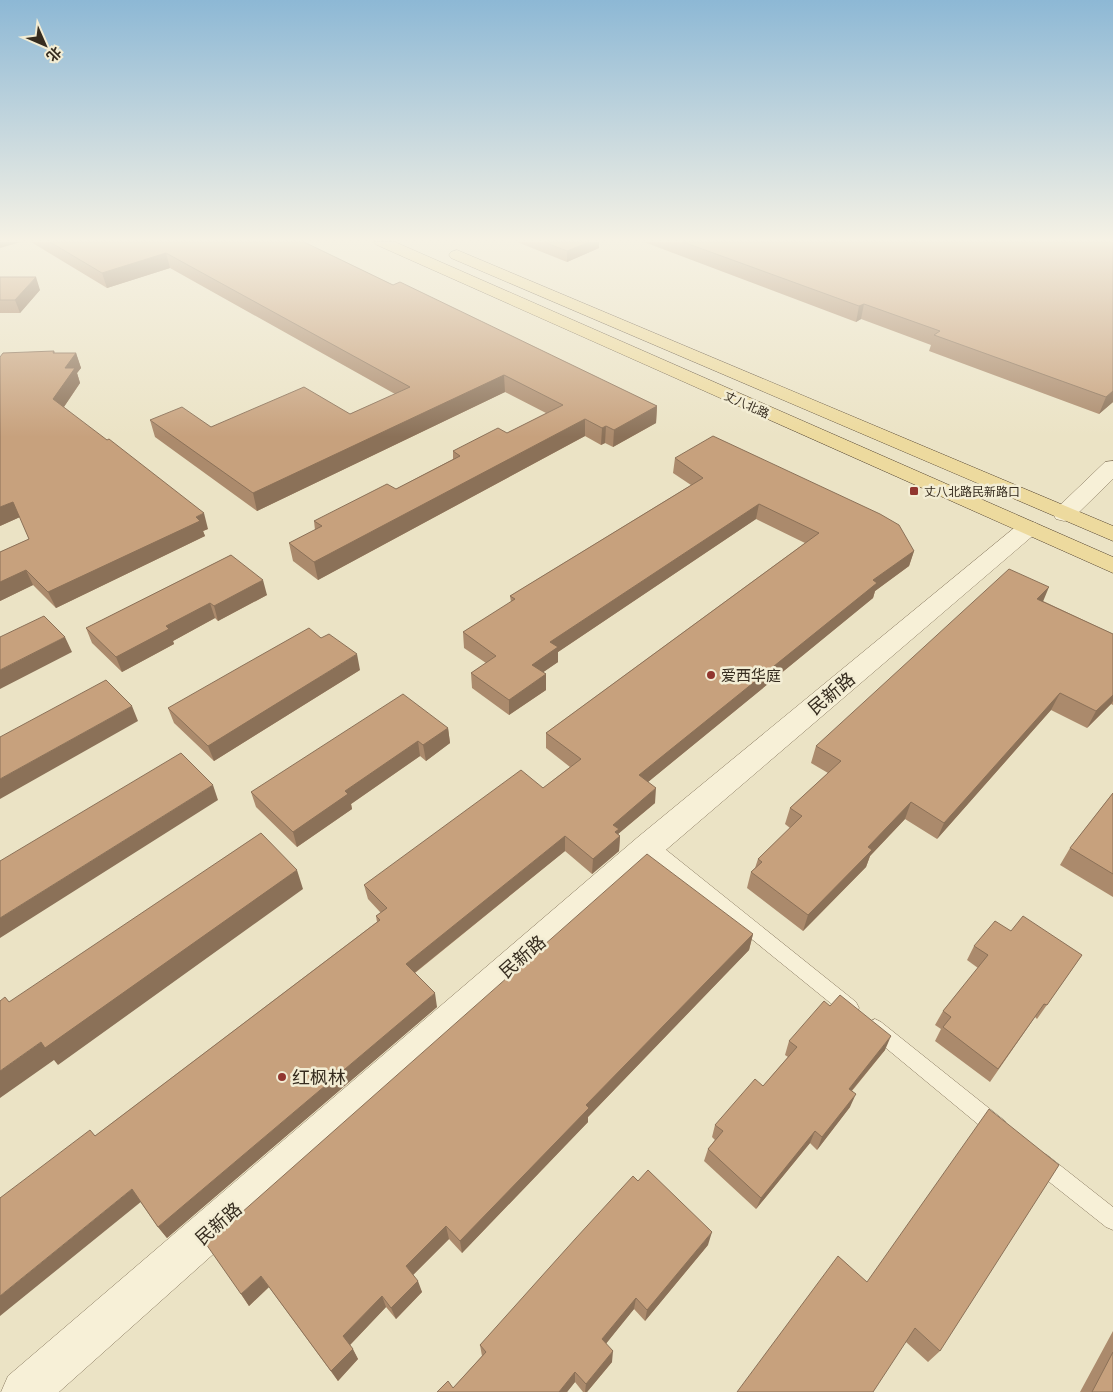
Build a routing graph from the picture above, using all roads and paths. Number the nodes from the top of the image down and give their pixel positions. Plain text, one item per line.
1 (529, 307) edge
2 (580, 307) edge
3 (1113, 467) edge
4 (1064, 514) junction
5 (1028, 528) junction
6 (1113, 534) edge
7 (1113, 566) edge
8 (649, 846) junction
9 (1012, 1139) edge
10 (1028, 1152) edge
11 (1113, 1220) edge
12 (24, 1392) edge

1 - 5 main road, 丈八北路
2 - 4 main road, 丈八北路
3 - 4 street
4 - 6 main road, 丈八北路
5 - 7 main road, 丈八北路
5 - 8 street, 民新路
8 - 9 lane
8 - 12 street, 民新路
10 - 11 lane

